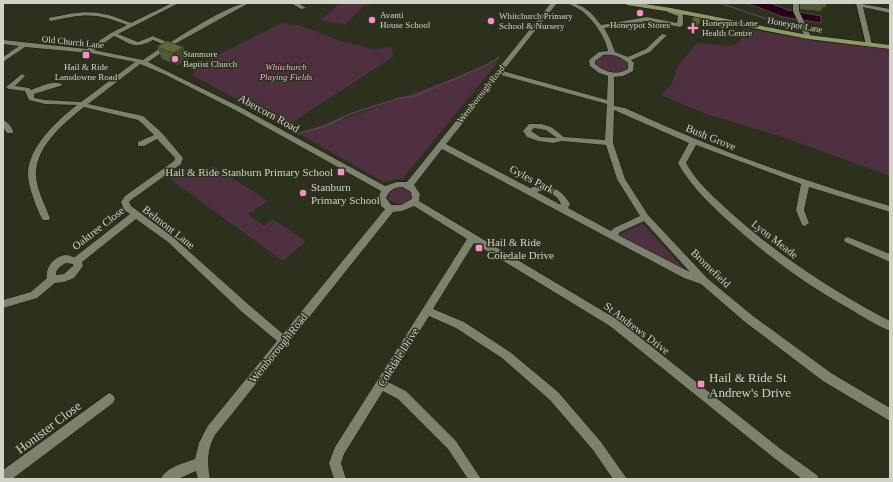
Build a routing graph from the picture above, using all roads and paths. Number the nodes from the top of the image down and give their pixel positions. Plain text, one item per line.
1 (176, 3) edge
2 (246, 3) edge
3 (294, 3) edge
4 (554, 3) edge
5 (571, 3) edge
6 (627, 3) edge
7 (647, 3) edge
8 (796, 3) edge
9 (859, 4) edge
10 (303, 8) dead end
11 (890, 11) edge
12 (670, 12) dead end
13 (51, 19) dead end
14 (132, 25) junction
15 (600, 27) junction
16 (113, 34) junction
17 (664, 35) dead end
18 (808, 36) junction
19 (3, 42) edge
20 (868, 43) junction
21 (890, 44) edge
22 (169, 45) junction
23 (23, 46) junction
24 (890, 47) edge
25 (88, 52) junction
26 (612, 53) junction
27 (627, 59) junction
28 (3, 60) edge
29 (142, 62) junction
30 (498, 72) junction
31 (612, 75) junction
32 (22, 76) dead end
33 (60, 85) dead end
34 (30, 93) junction
35 (85, 104) junction
36 (610, 105) junction
37 (3, 122) edge
38 (10, 131) dead end
39 (159, 135) junction
40 (562, 139) dead end
41 (610, 143) junction
42 (693, 143) junction
43 (141, 144) dead end
44 (441, 145) junction
45 (805, 184) junction
46 (409, 186) junction
47 (385, 190) junction
48 (414, 202) junction
49 (391, 208) junction
50 (890, 209) edge
51 (135, 215) junction
52 (645, 217) junction
53 (46, 218) dead end
54 (805, 223) dead end
55 (613, 235) junction
56 (473, 237) junction
57 (848, 240) dead end
58 (890, 258) edge
59 (76, 261) junction
60 (53, 279) junction
61 (705, 282) junction
62 (3, 304) edge
63 (427, 311) junction
64 (890, 326) edge
65 (284, 341) junction
66 (381, 384) junction
67 (109, 399) dead end
68 (890, 415) edge
69 (201, 463) junction
70 (4, 477) edge
71 (167, 479) edge
72 (204, 479) edge
73 (340, 479) edge
74 (475, 479) edge
75 (621, 479) edge
76 (813, 479) edge

1 - 14 street
2 - 22 street
3 - 10 street
4 - 30 street, Wemborough Road
5 - 15 street
6 - 18 main road, Honeypot Lane
7 - 18 main road, Honeypot Lane
8 - 18 street
9 - 11 street
9 - 20 street
12 - 15 street
13 - 14 street
14 - 16 street
15 - 26 street
16 - 22 street
16 - 25 street
17 - 27 street
18 - 20 main road, Honeypot Lane
19 - 23 street, Old Church Lane
20 - 21 main road, Honeypot Lane
20 - 24 main road, Honeypot Lane
22 - 29 street
23 - 25 street, Old Church Lane
23 - 28 street
25 - 29 street, Old Church Lane
26 - 27 street
26 - 31 street
27 - 31 street
29 - 35 street
29 - 47 street, Abercorn Road
30 - 36 street, Bush Grove
30 - 44 street, Wemborough Road
31 - 36 street, Bromefield
32 - 34 street
33 - 34 street
34 - 35 street, Belmont Lane
35 - 39 street, Belmont Lane
35 - 53 street
36 - 41 street, Bromefield
36 - 42 street, Bush Grove
37 - 38 street
39 - 43 street
39 - 51 street, Belmont Lane
40 - 41 street
41 - 52 street, Bromefield
42 - 45 street, Bush Grove
42 - 64 street, Lyon Meade
44 - 46 street, Wemborough Road
44 - 55 street, Gyles Park
45 - 50 street, Bush Grove
45 - 54 street
46 - 47 street
46 - 48 street
47 - 49 street
48 - 49 street
48 - 56 street, St Andrews Drive
49 - 65 street, Wemborough Road
51 - 59 street, Oaktree Close
51 - 65 street, Belmont Lane
52 - 55 street
52 - 61 street, Bromefield
55 - 61 street, Gyles Park
56 - 63 street, Coledale Drive
56 - 76 street, St Andrews Drive
57 - 58 street
59 - 60 street, Oaktree Close
59 - 60 street, Oaktree Close
60 - 62 street
61 - 68 street, Bromefield
63 - 66 street, Coledale Drive
63 - 75 street
65 - 69 street, Wemborough Road
66 - 73 street, Coledale Drive
66 - 74 street
67 - 70 street, Honister Close
69 - 71 street
69 - 72 street, Wemborough Road

